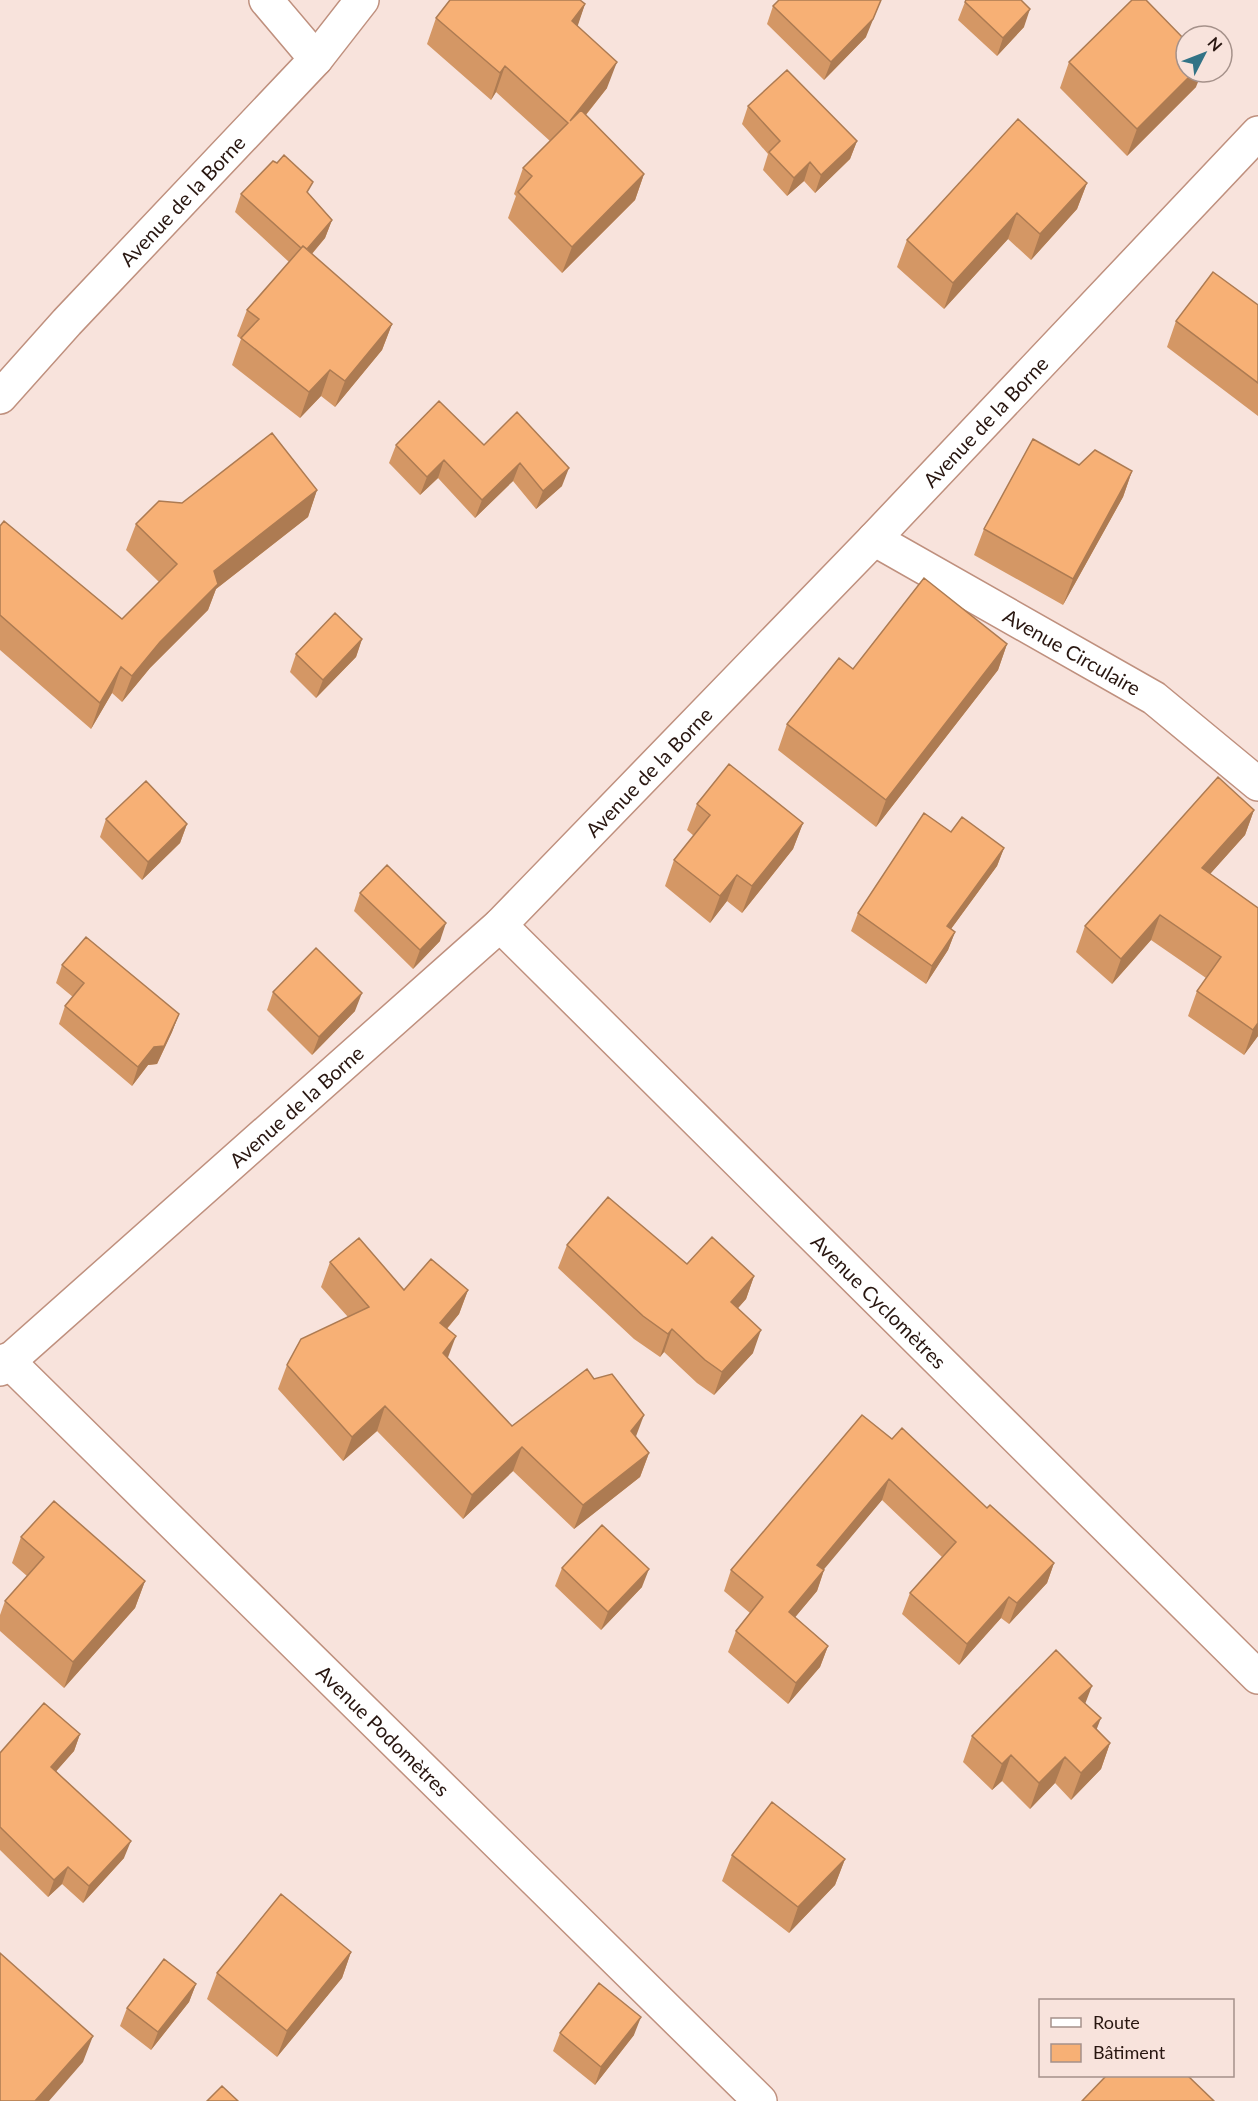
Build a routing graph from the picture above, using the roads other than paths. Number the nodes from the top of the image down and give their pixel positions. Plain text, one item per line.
1 (266, 0) edge
2 (362, 0) edge
3 (316, 58) junction
4 (1258, 133) edge
5 (0, 397) edge
6 (874, 539) junction
7 (1258, 784) edge
8 (500, 925) junction
9 (4, 1364) edge
10 (1258, 1677) edge
11 (760, 2101) edge

1 - 3 street
2 - 3 street, Avenue de la Borne
3 - 5 street, Avenue de la Borne
4 - 6 street, Avenue de la Borne
6 - 7 street, Avenue Circulaire
6 - 8 street, Avenue de la Borne
8 - 9 street, Avenue de la Borne
8 - 10 street, Avenue Cyclomètres
9 - 11 street, Avenue Podomètres

